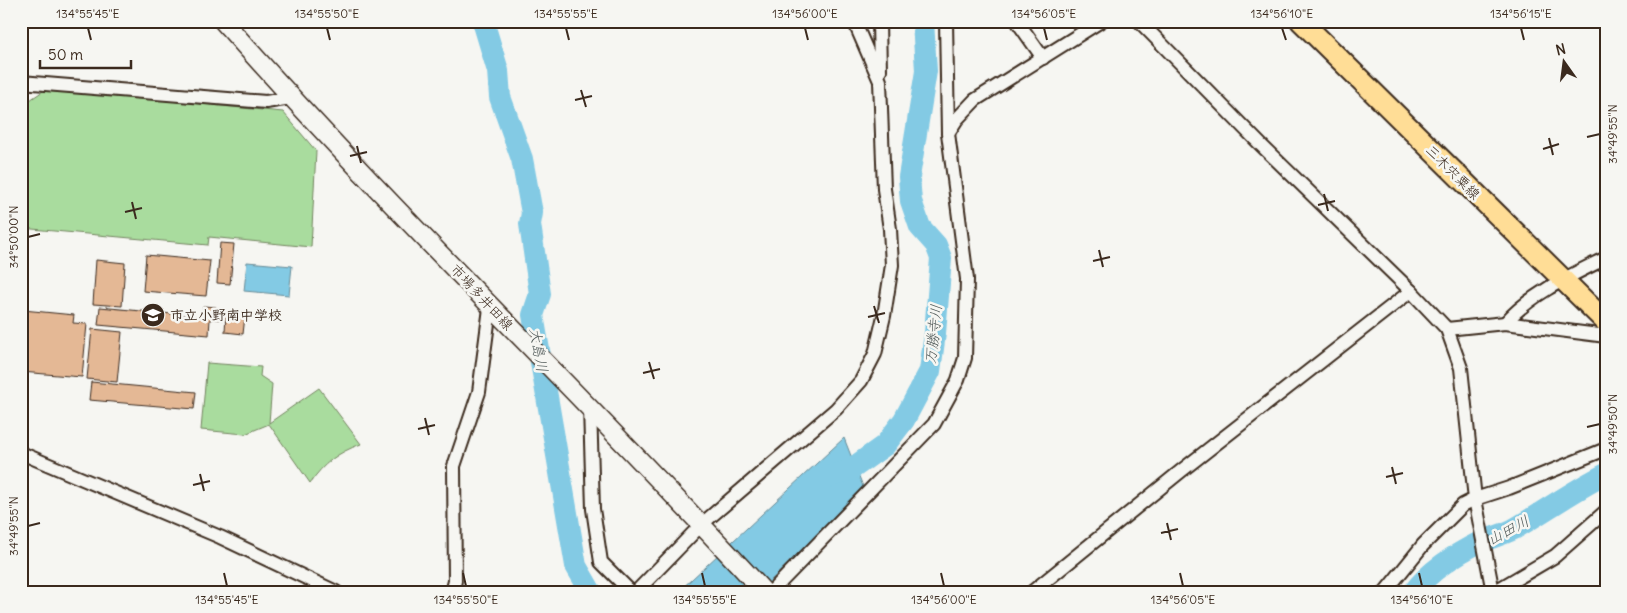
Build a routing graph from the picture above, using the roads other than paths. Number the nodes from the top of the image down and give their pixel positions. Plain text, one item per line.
1 (223, 21) edge
2 (854, 21) edge
3 (879, 21) edge
4 (946, 21) edge
5 (1017, 21) edge
6 (1101, 21) edge
7 (1139, 21) edge
8 (1308, 24) edge
9 (1042, 58) junction
10 (880, 81) junction
11 (21, 82) edge
12 (291, 98) junction
13 (948, 133) junction
14 (1606, 258) edge
15 (1563, 280) junction
16 (1411, 291) junction
17 (490, 308) junction
18 (1606, 322) edge
19 (1505, 323) junction
20 (1447, 329) junction
21 (1606, 336) edge
22 (590, 407) junction
23 (1606, 449) edge
24 (21, 453) edge
25 (1476, 503) junction
26 (1606, 512) edge
27 (705, 527) junction
28 (1493, 589) edge
29 (765, 590) edge
30 (336, 592) edge
31 (452, 592) edge
32 (631, 592) edge
33 (636, 592) edge
34 (1032, 592) edge
35 (1385, 592) edge

1 - 12 main road, 市場多井田線
2 - 10 street
3 - 10 street
4 - 13 street
5 - 9 street
6 - 9 street
7 - 16 street
8 - 15 main road, 三木宍粟線
9 - 13 street
10 - 27 street
11 - 12 street
12 - 17 main road, 市場多井田線
13 - 29 street
14 - 15 street
15 - 18 main road, 三木宍粟線
15 - 19 street
16 - 20 street
16 - 34 street
17 - 22 main road, 市場多井田線
17 - 31 street
19 - 20 street
19 - 21 street
20 - 25 street
22 - 27 main road, 市場多井田線
22 - 32 street
23 - 25 street
24 - 30 street
25 - 28 street
25 - 35 street
26 - 28 street
27 - 29 main road, 市場多井田線
27 - 33 street

